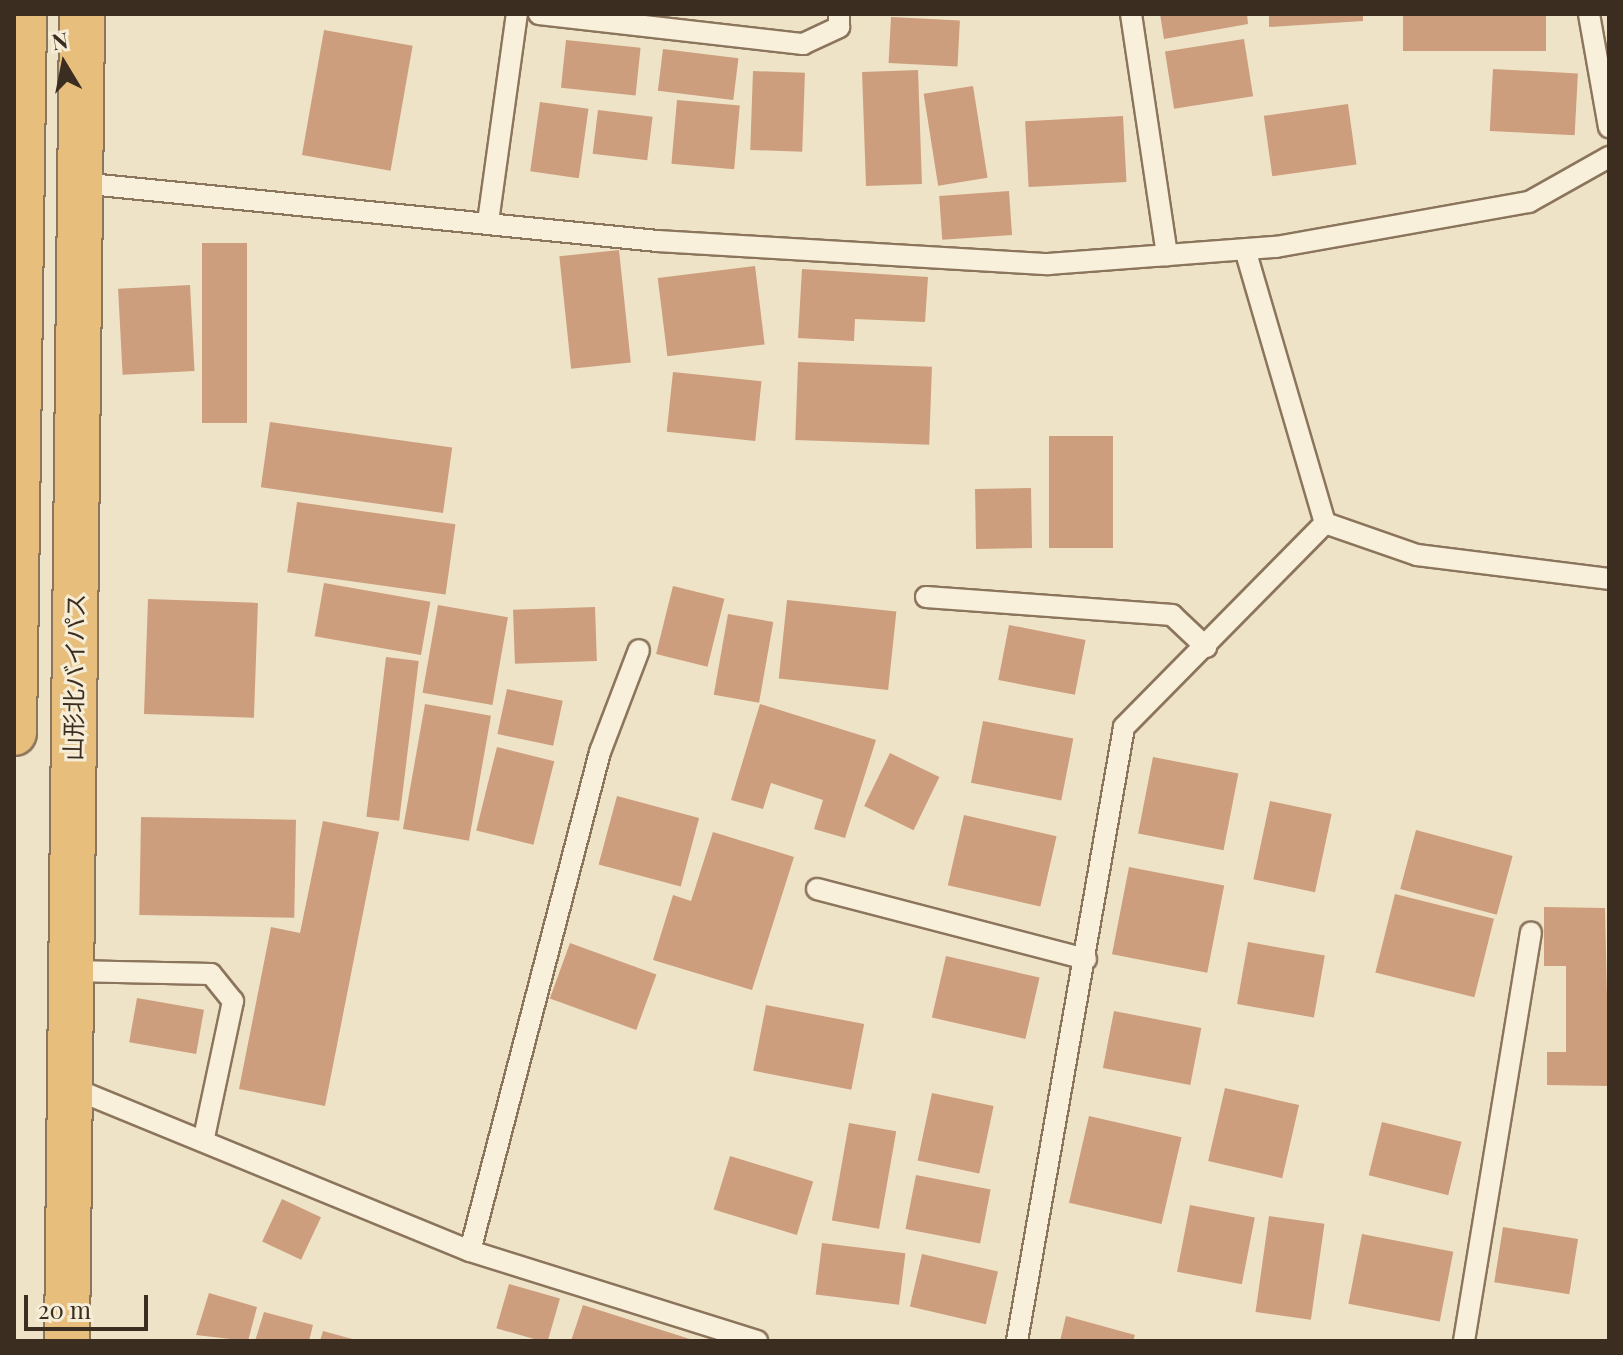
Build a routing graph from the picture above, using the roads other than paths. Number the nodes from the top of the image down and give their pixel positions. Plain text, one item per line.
1 (24, 14) edge
2 (82, 14) edge
3 (517, 14) edge
4 (539, 14) edge
5 (839, 14) edge
6 (1131, 14) edge
7 (1589, 14) edge
8 (1609, 127) edge
9 (1609, 157) edge
10 (80, 183) junction
11 (488, 222) junction
12 (1245, 250) junction
13 (1167, 255) junction
14 (1325, 523) junction
15 (1609, 579) edge
16 (926, 597) dead end
17 (1206, 647) junction
18 (639, 650) dead end
19 (14, 733) edge
20 (817, 889) dead end
21 (1531, 932) dead end
22 (1086, 959) junction
23 (71, 971) junction
24 (70, 1087) junction
25 (204, 1138) junction
26 (470, 1251) junction
27 (67, 1341) edge
28 (757, 1341) edge
29 (1017, 1341) edge
30 (1464, 1341) edge

1 - 19 highway
2 - 10 highway, 山形北バイパス
3 - 11 lane
4 - 5 lane
6 - 13 lane
7 - 8 lane
9 - 12 lane
10 - 11 lane
10 - 23 highway, 山形北バイパス
11 - 13 lane
12 - 13 lane
12 - 14 lane
14 - 15 lane
14 - 17 lane
16 - 17 lane
17 - 22 lane
18 - 26 lane
20 - 22 lane
21 - 30 lane
22 - 29 lane
23 - 24 highway, 山形北バイパス
23 - 25 lane
24 - 25 lane
24 - 27 highway, 山形北バイパス
25 - 26 lane
26 - 28 lane

